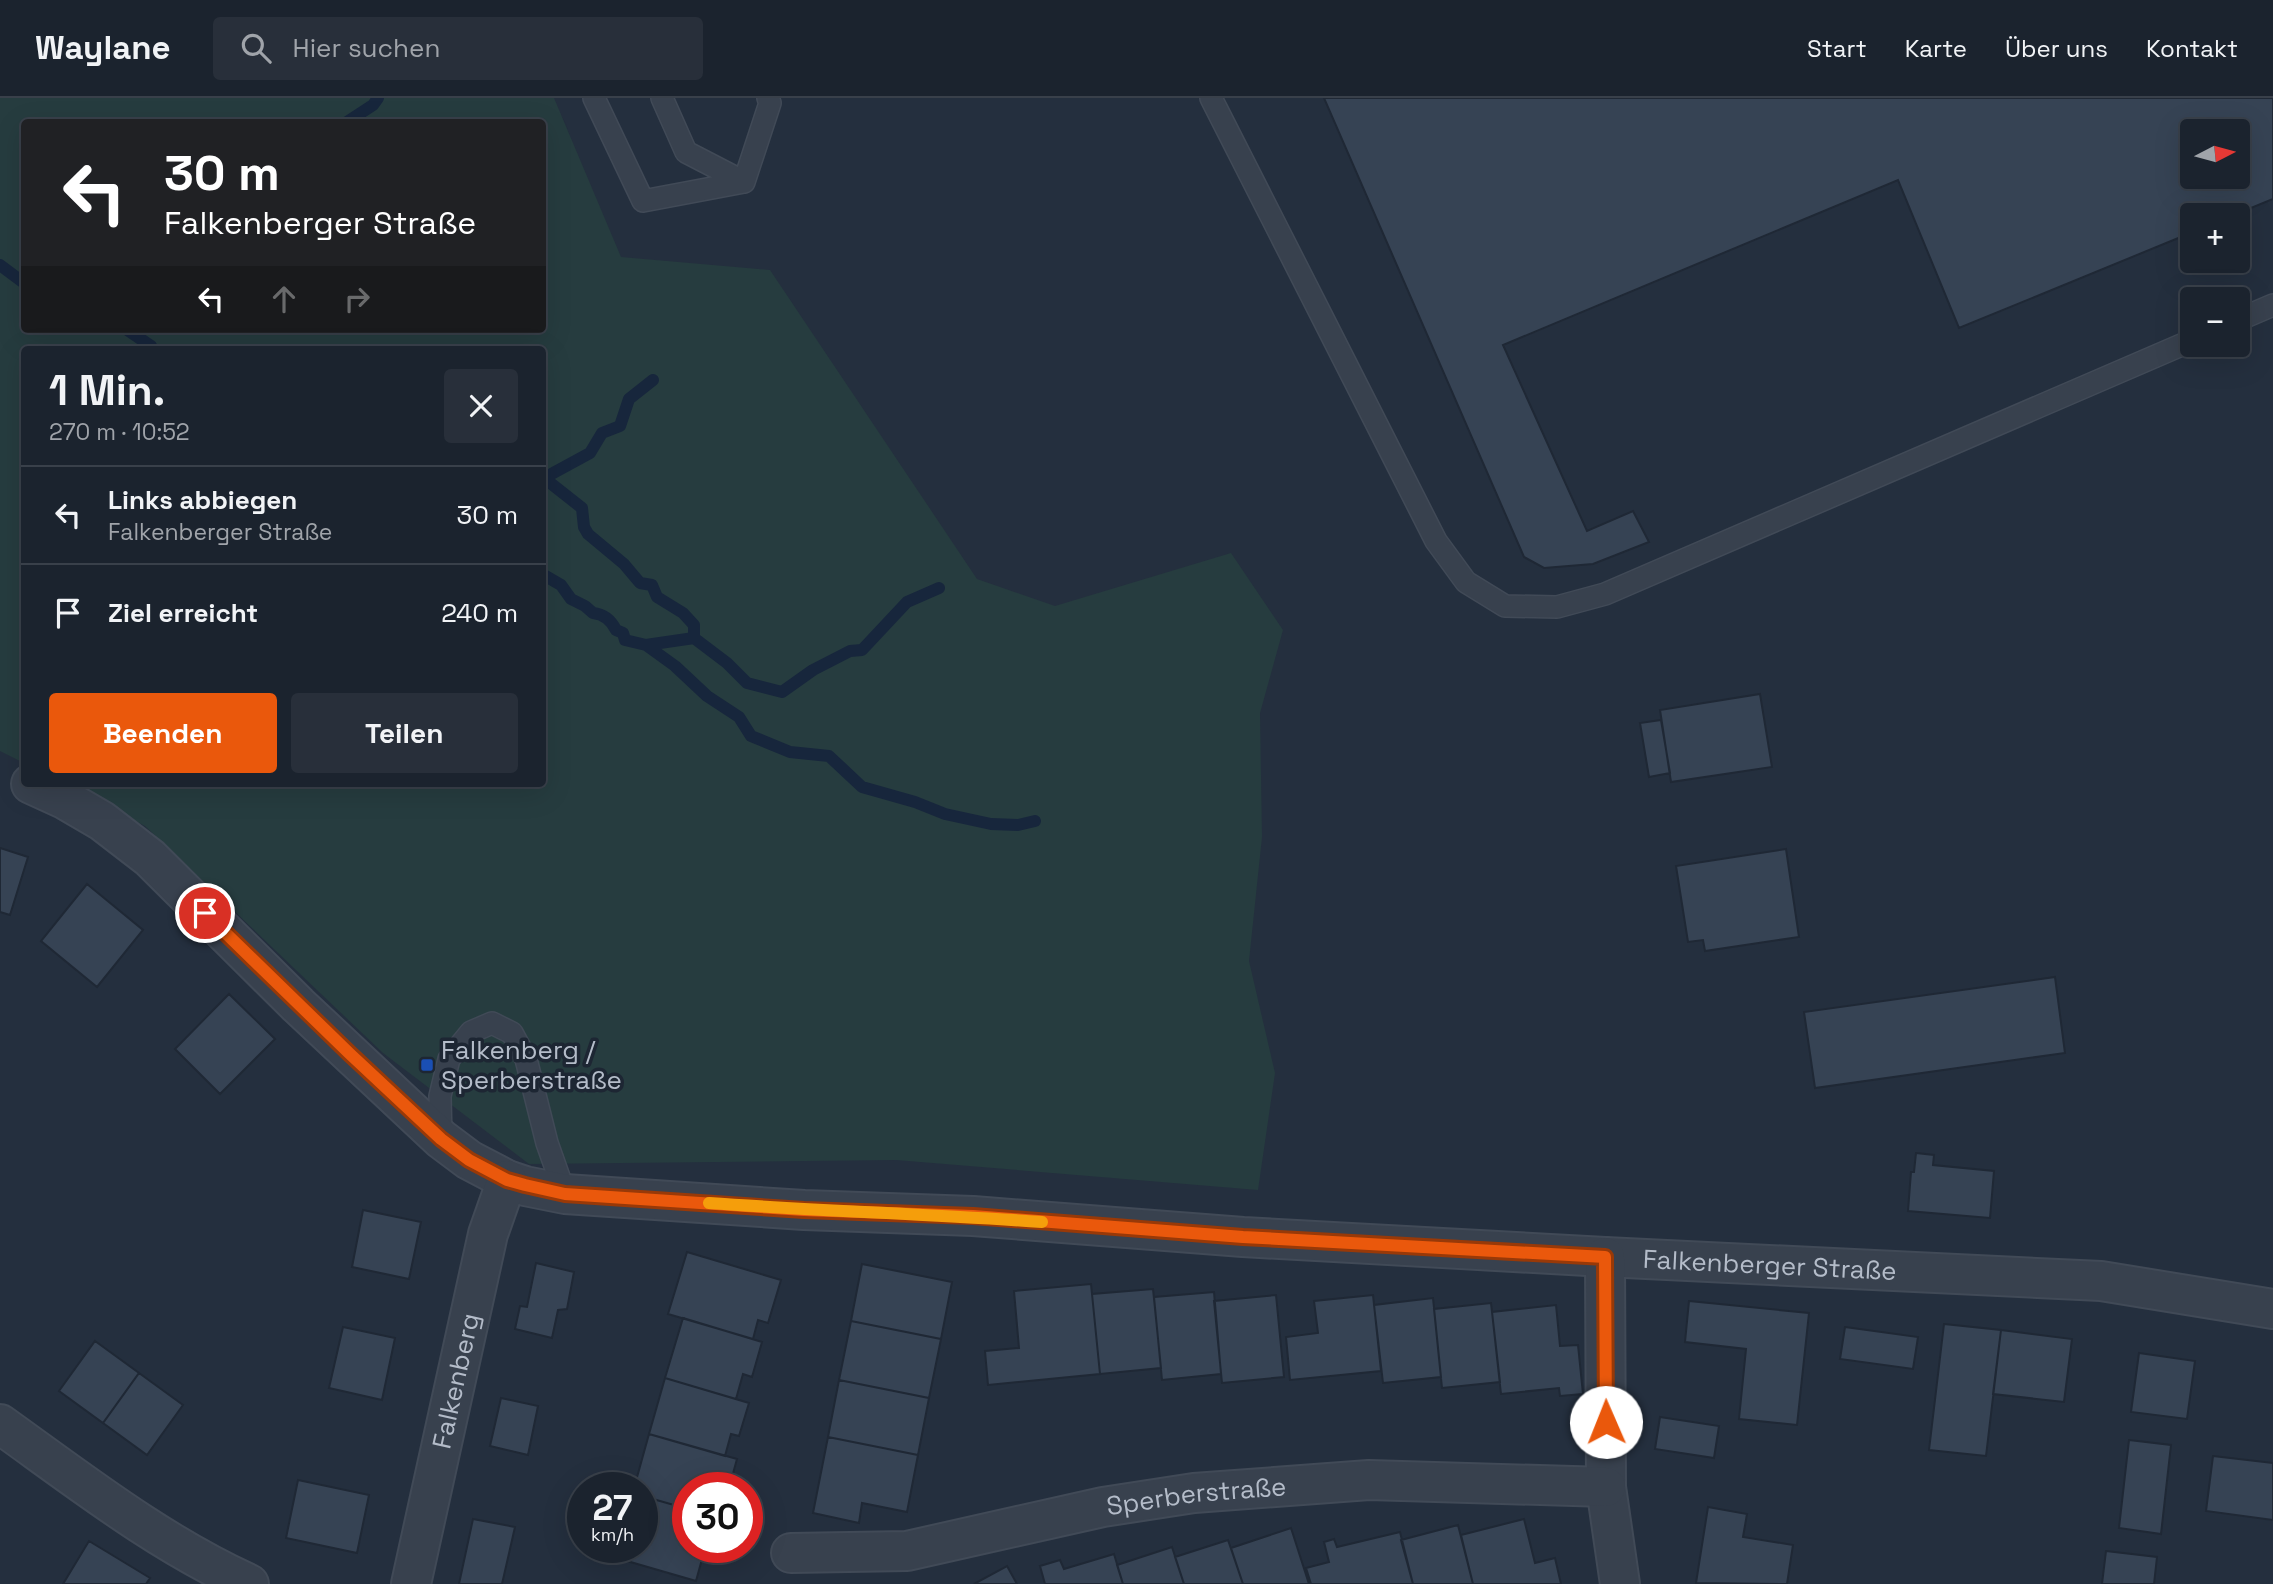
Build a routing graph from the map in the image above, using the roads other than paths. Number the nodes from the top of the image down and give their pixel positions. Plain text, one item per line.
1 (594, 98) edge
2 (662, 98) edge
3 (768, 98) edge
4 (1211, 98) edge
5 (744, 182) junction
6 (2273, 305) edge
7 (2250, 315) edge
8 (2180, 346) edge
9 (0, 774) edge
10 (21, 781) edge
11 (37, 787) edge
12 (441, 1139) junction
13 (507, 1180) junction
14 (565, 1194) junction
15 (1605, 1257) junction
16 (2273, 1309) edge
17 (0, 1424) edge
18 (1606, 1487) junction
19 (790, 1553) dead end
20 (249, 1584) edge
21 (411, 1584) edge
22 (1620, 1584) edge

1 - 5 lane
2 - 5 lane
3 - 5 lane
4 - 8 lane
6 - 7 lane
9 - 10 street
11 - 12 street, Falkenberger Straße
12 - 13 street, Falkenberger Straße
12 - 14 lane
13 - 14 street, Falkenberger Straße
13 - 21 street, Falkenberg
14 - 15 street, Falkenberger Straße
15 - 16 street, Falkenberger Straße
15 - 18 street
17 - 20 street
18 - 19 street, Sperberstraße
18 - 22 street

